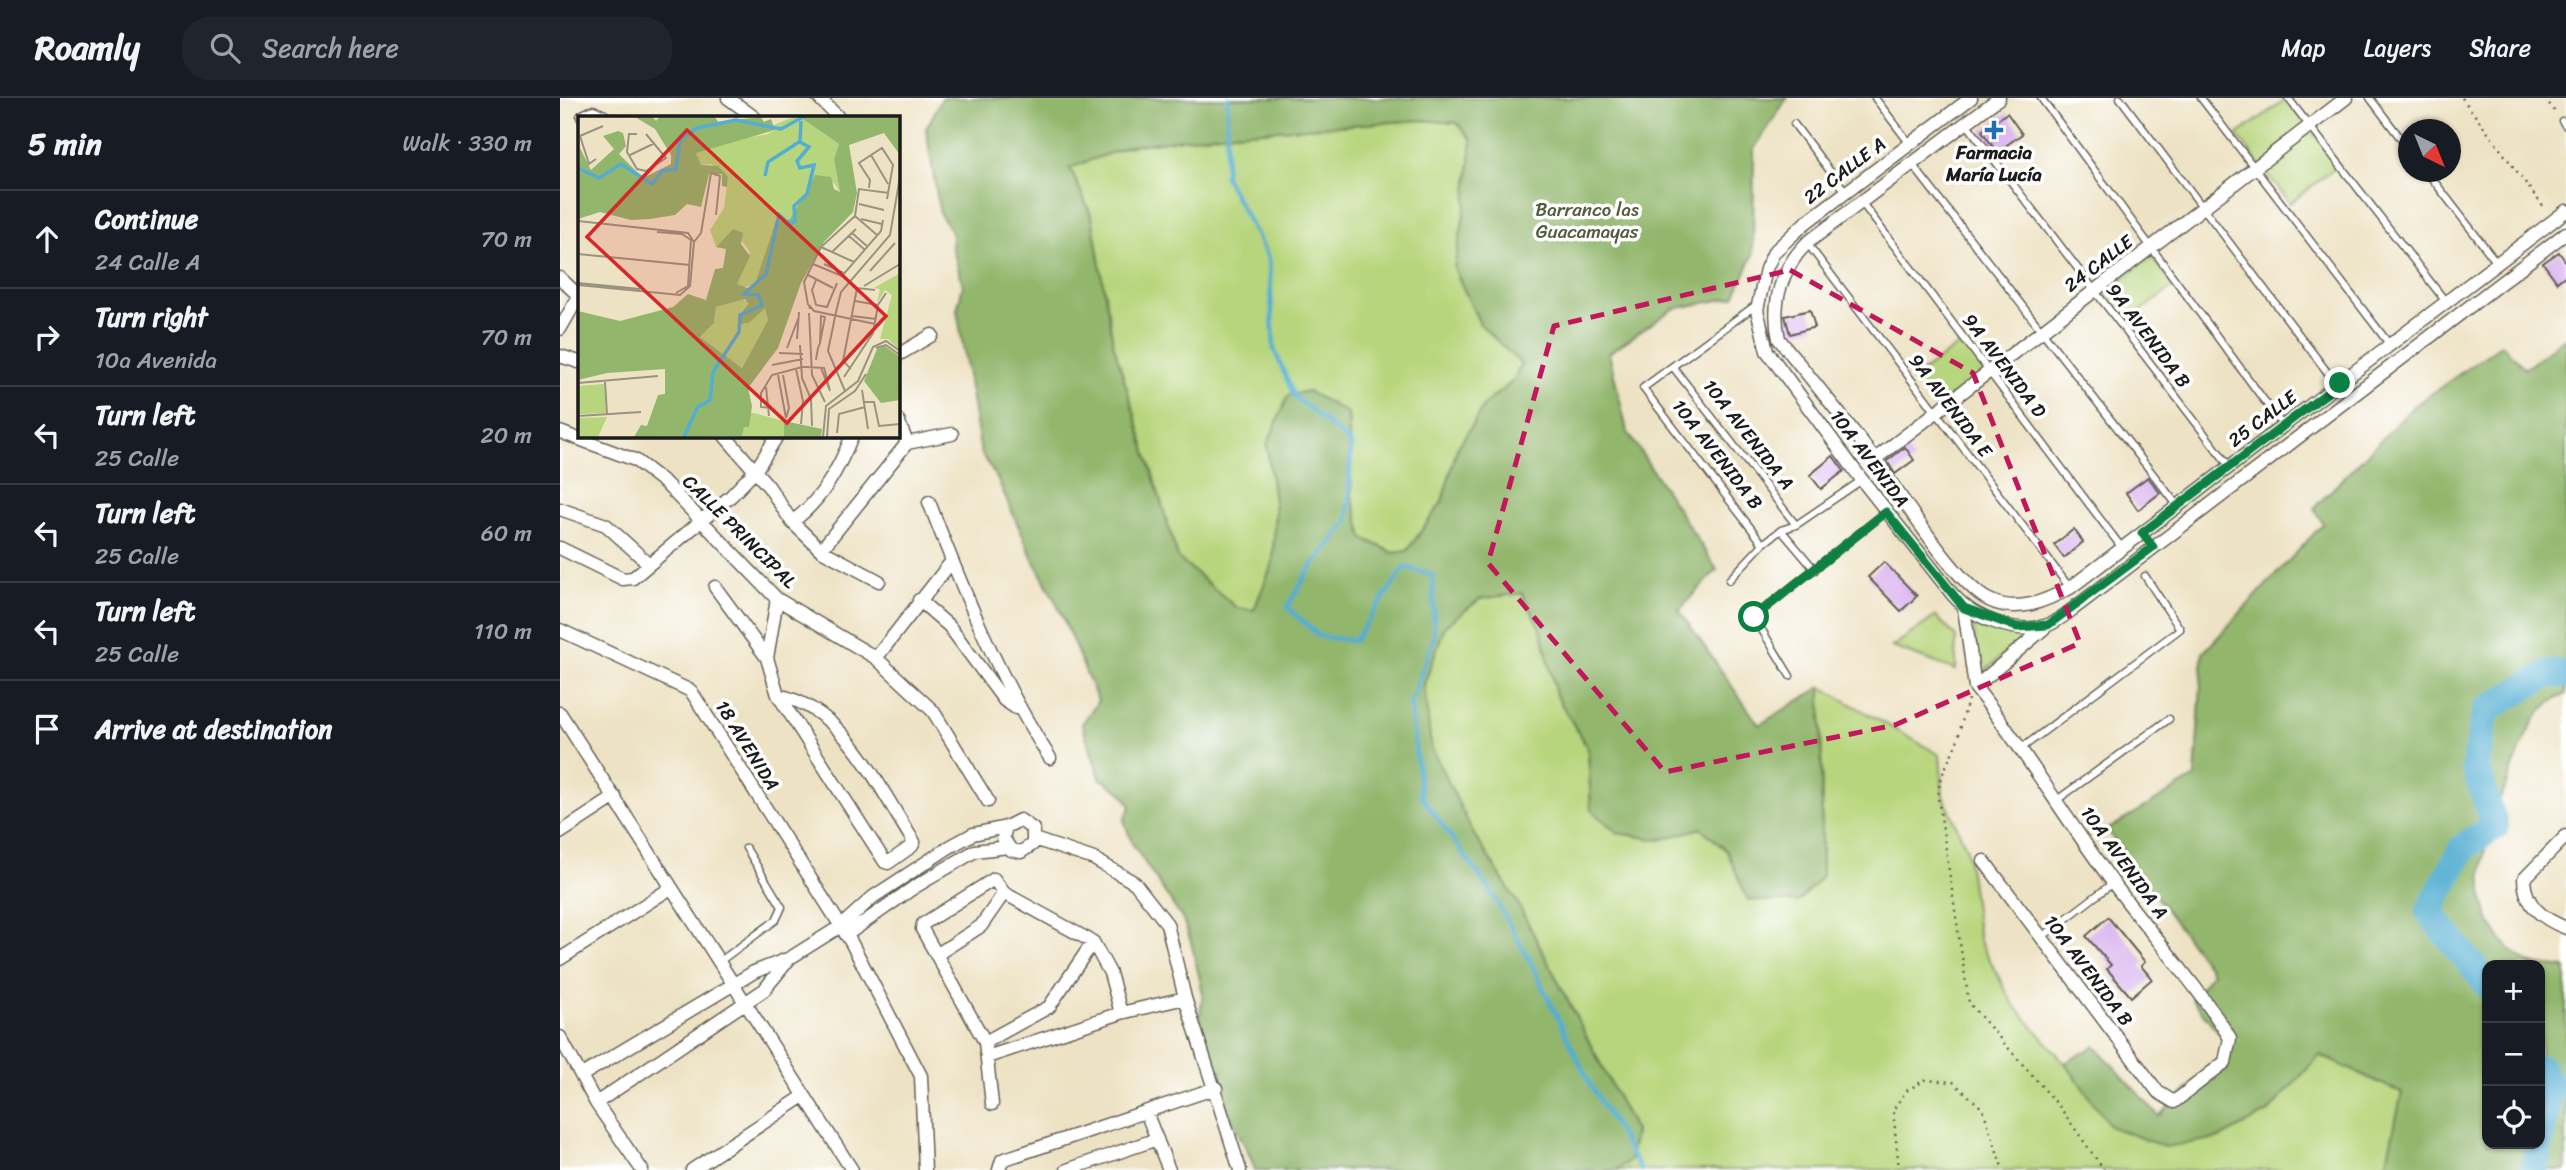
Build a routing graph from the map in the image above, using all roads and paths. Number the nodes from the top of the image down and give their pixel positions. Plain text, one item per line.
1 (728, 98) edge
2 (819, 98) edge
3 (1875, 98) edge
4 (1999, 98) edge
5 (2041, 98) edge
6 (2120, 98) edge
7 (2201, 98) edge
8 (2288, 98) edge
9 (2346, 98) edge
10 (2370, 98) edge
11 (2462, 98) edge
12 (2545, 98) edge
13 (1965, 100) edge
14 (585, 116) edge
15 (602, 116) edge
16 (753, 116) edge
17 (837, 116) edge
18 (1966, 123) junction
19 (1794, 124) dead end
20 (2564, 124) edge
21 (2310, 125) junction
22 (2398, 134) edge
23 (1910, 144) junction
24 (1912, 163) junction
25 (2255, 167) junction
26 (2435, 182) edge
27 (1847, 192) junction
28 (2538, 200) dead end
29 (1861, 202) junction
30 (2204, 207) junction
31 (2566, 211) edge
32 (2566, 233) edge
33 (1807, 243) junction
34 (2152, 247) junction
35 (1774, 251) junction
36 (1792, 258) junction
37 (2497, 263) junction
38 (560, 278) edge
39 (1782, 280) joint
40 (2096, 290) junction
41 (578, 295) edge
42 (578, 298) edge
43 (2446, 302) junction
44 (1758, 303) junction
45 (560, 328) edge
46 (2043, 330) junction
47 (932, 335) dead end
48 (2390, 345) junction
49 (900, 354) edge
50 (560, 356) edge
51 (578, 362) edge
52 (1673, 367) junction
53 (1990, 371) junction
54 (2337, 385) junction
55 (1937, 412) junction
56 (900, 425) edge
57 (2283, 426) junction
58 (560, 432) edge
59 (951, 434) dead end
60 (727, 438) edge
61 (776, 438) edge
62 (851, 438) edge
63 (907, 443) junction
64 (1875, 459) junction
65 (2230, 467) junction
66 (756, 470) junction
67 (1862, 480) junction
68 (929, 502) dead end
69 (2177, 505) junction
70 (560, 509) edge
71 (1886, 512) junction
72 (700, 521) junction
73 (792, 522) junction
74 (1796, 525) junction
75 (1781, 530) junction
76 (2142, 533) junction
77 (1763, 544) junction
78 (2153, 547) junction
79 (560, 548) edge
80 (2122, 548) junction
81 (821, 550) junction
82 (952, 561) junction
83 (649, 564) junction
84 (1815, 570) junction
85 (2145, 576) dead end
86 (1729, 580) dead end
87 (879, 581) dead end
88 (715, 587) dead end
89 (2070, 588) junction
90 (777, 598) junction
91 (919, 600) junction
92 (2005, 604) joint
93 (1964, 608) junction
94 (2048, 625) junction
95 (560, 630) edge
96 (767, 658) junction
97 (876, 658) junction
98 (1790, 676) dead end
99 (1975, 687) junction
100 (778, 695) junction
101 (1019, 710) junction
102 (561, 714) edge
103 (2169, 719) dead end
104 (2022, 747) junction
105 (1050, 758) dead end
106 (615, 797) junction
107 (2057, 800) junction
108 (988, 801) dead end
109 (1006, 827) junction
110 (560, 833) edge
111 (2566, 836) edge
112 (1034, 839) junction
113 (1008, 847) junction
114 (746, 848) dead end
115 (1984, 861) dead end
116 (2112, 883) junction
117 (671, 888) junction
118 (1004, 893) junction
119 (2566, 928) edge
120 (846, 934) junction
121 (2040, 939) junction
122 (1093, 942) junction
123 (936, 955) junction
124 (790, 958) junction
125 (560, 960) edge
126 (718, 963) junction
127 (732, 985) junction
128 (1185, 998) junction
129 (743, 1004) junction
130 (1121, 1013) junction
131 (560, 1037) edge
132 (985, 1042) junction
133 (987, 1057) junction
134 (582, 1075) junction
135 (1216, 1088) junction
136 (804, 1096) junction
137 (2166, 1098) joint
138 (596, 1103) junction
139 (992, 1104) dead end
140 (1146, 1112) junction
141 (1157, 1139) junction
142 (642, 1170) edge
143 (692, 1170) edge
144 (852, 1170) edge
145 (925, 1170) edge
146 (999, 1170) edge
147 (1067, 1170) edge
148 (1169, 1170) edge
149 (1240, 1170) edge
150 (1899, 1170) edge
151 (2003, 1170) edge
152 (2104, 1170) edge

1 - 16 street
2 - 17 street
3 - 23 lane
4 - 18 street, 22 CALLE A
5 - 34 lane
6 - 30 lane
7 - 25 lane
8 - 21 lane
9 - 21 street, 24 CALLE
10 - 22 lane
11 - 28 path
12 - 20 path
13 - 23 street, 22 CALLE A
14 - 15 street
18 - 24 street, 22 CALLE A
18 - 40 lane, 9A AVENIDA B
19 - 27 lane
21 - 25 street, 24 CALLE
21 - 43 lane
23 - 27 street, 22 CALLE A
24 - 29 street, 22 CALLE A
24 - 46 lane
25 - 30 street, 24 CALLE
25 - 48 lane
26 - 37 lane
27 - 35 street, 22 CALLE A
29 - 33 street, 22 CALLE A
29 - 53 lane, 9A AVENIDA D
30 - 34 street, 24 CALLE
30 - 54 lane
31 - 37 street, 25 CALLE
32 - 78 street, 25 CALLE
33 - 36 street, 22 CALLE A
33 - 55 lane, 9A AVENIDA E
34 - 40 street, 24 CALLE
34 - 57 lane
35 - 36 street
35 - 44 street, 10A AVENIDA
36 - 39 street, 22 CALLE A
37 - 43 street, 25 CALLE
38 - 41 street
39 - 64 street, 10A AVENIDA
40 - 46 street, 24 CALLE
40 - 65 lane, 9A AVENIDA B
42 - 45 street
43 - 48 street, 25 CALLE
44 - 52 lane
44 - 67 street, 10A AVENIDA
46 - 53 street, 24 CALLE
46 - 69 lane
47 - 49 street
48 - 54 street, 25 CALLE
50 - 51 street
52 - 74 lane, 10A AVENIDA A
52 - 77 lane, 10A AVENIDA B
53 - 55 street, 24 CALLE
53 - 80 lane, 9A AVENIDA D
54 - 57 street, 25 CALLE
55 - 64 street, 24 CALLE
55 - 89 lane, 9A AVENIDA E
56 - 63 street
57 - 65 street, 25 CALLE
58 - 72 street, CALLE PRINCIPAL
59 - 63 street
60 - 66 street
61 - 66 street
62 - 73 street
63 - 81 street
64 - 92 street, 10A AVENIDA
65 - 69 street, 25 CALLE
66 - 72 street
66 - 73 street
67 - 71 street, 10A AVENIDA
67 - 74 lane
68 - 82 street
69 - 76 street, 25 CALLE
70 - 83 street
71 - 84 lane
71 - 93 street, 10A AVENIDA
72 - 83 street
72 - 90 street, CALLE PRINCIPAL
73 - 81 street
74 - 75 lane
75 - 77 lane
75 - 84 lane
76 - 78 street
76 - 80 street, 25 CALLE
77 - 86 lane
78 - 94 street, 25 CALLE
79 - 83 street
80 - 89 street, 25 CALLE
81 - 87 street
82 - 91 street
82 - 101 street
84 - 98 lane
85 - 104 lane
88 - 96 street
89 - 92 street, 25 CALLE
90 - 96 street
90 - 97 street, CALLE PRINCIPAL
91 - 97 street
91 - 101 street
93 - 94 street, 10A AVENIDA
93 - 99 street
94 - 99 street, 25 CALLE
95 - 120 street, 18 AVENIDA
96 - 100 street
97 - 108 street, CALLE PRINCIPAL
99 - 104 street, 10A AVENIDA A
99 - 152 path
100 - 100 street
101 - 105 street
102 - 106 street
103 - 107 lane
104 - 107 street, 10A AVENIDA A
106 - 110 street
106 - 117 street
107 - 116 street, 10A AVENIDA A
109 - 112 street
109 - 113 street
109 - 120 street
111 - 119 street
112 - 113 street
112 - 128 street
113 - 120 street
114 - 126 lane
115 - 121 street, 10A AVENIDA B
116 - 121 lane
116 - 137 street, 10A AVENIDA A
117 - 125 street
117 - 126 street
118 - 122 street
118 - 123 street
118 - 123 street
120 - 124 street
120 - 145 street, 18 AVENIDA
121 - 137 street, 10A AVENIDA B
122 - 130 street
122 - 132 street
123 - 132 street
124 - 127 street
124 - 129 street
126 - 127 street
127 - 129 street
127 - 134 street
128 - 130 street
128 - 135 street
129 - 136 street
129 - 138 street
130 - 133 street
131 - 134 street
132 - 133 street
133 - 139 street
134 - 138 street
135 - 140 street
135 - 149 street
136 - 143 street
136 - 144 street
138 - 142 street
140 - 141 street
140 - 146 street
141 - 147 street
141 - 148 street
150 - 151 path

